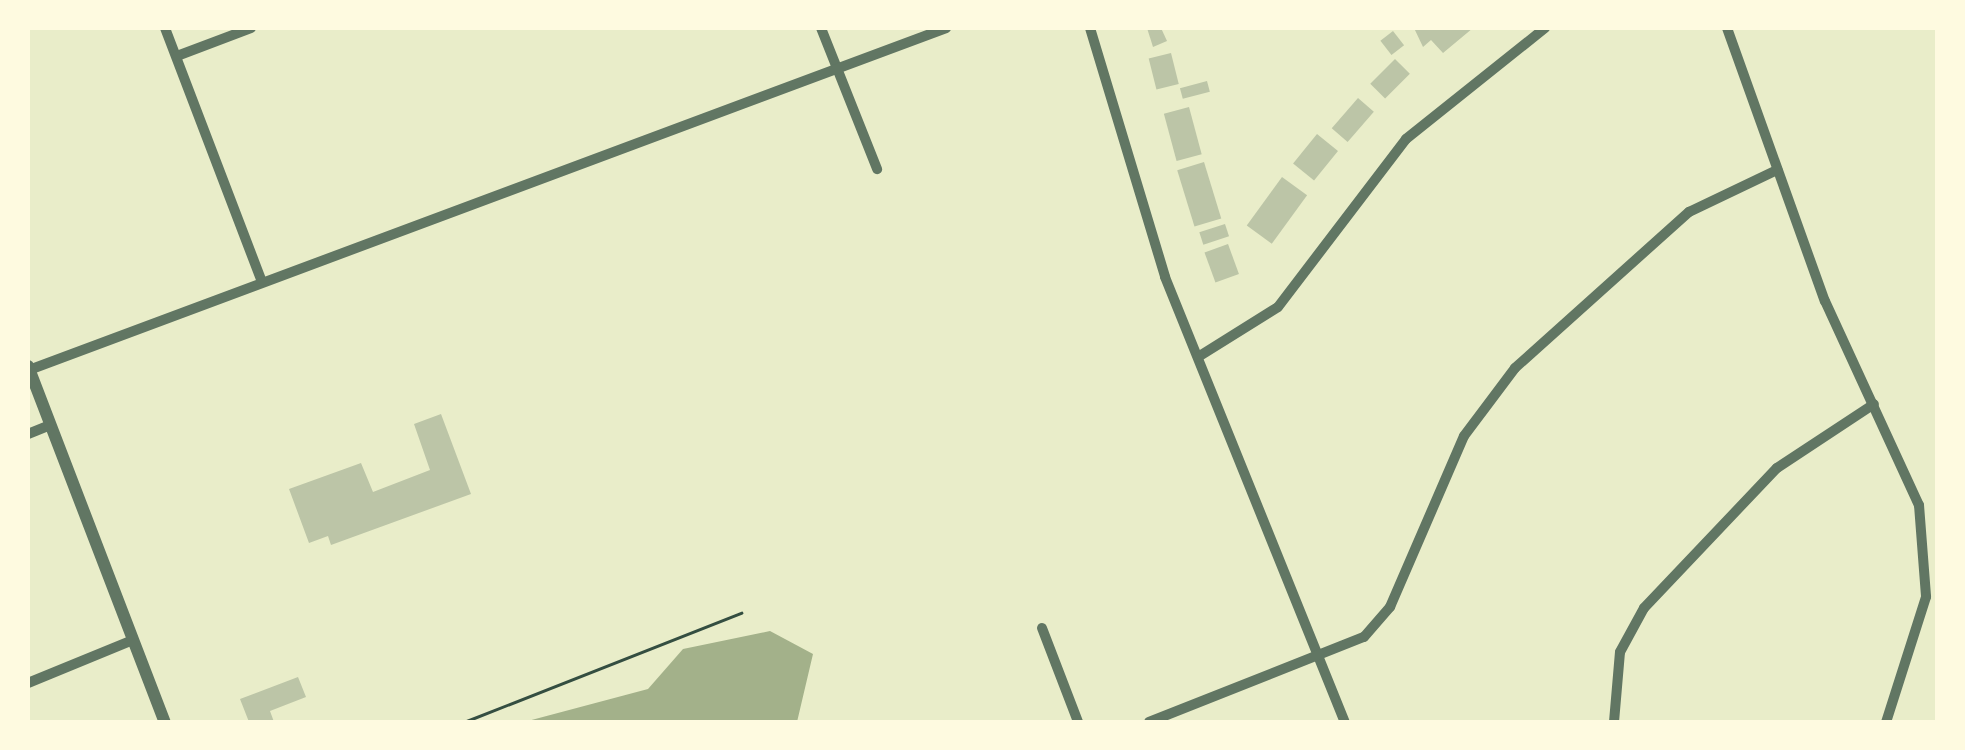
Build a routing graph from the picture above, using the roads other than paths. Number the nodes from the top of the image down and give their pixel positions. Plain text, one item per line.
1 (165, 28) edge
2 (251, 28) edge
3 (821, 28) edge
4 (946, 28) edge
5 (1090, 28) edge
6 (1544, 28) edge
7 (1727, 28) edge
8 (177, 56) junction
9 (836, 66) junction
10 (877, 170) dead end
11 (1777, 170) junction
12 (261, 278) junction
13 (1198, 357) junction
14 (28, 368) edge
15 (1874, 404) junction
16 (50, 425) junction
17 (28, 434) edge
18 (1042, 628) dead end
19 (133, 640) junction
20 (1320, 658) junction
21 (28, 683) edge
22 (165, 722) edge
23 (1078, 722) edge
24 (1149, 722) edge
25 (1346, 722) edge
26 (1614, 722) edge
27 (1886, 722) edge

1 - 8 street
2 - 8 street
3 - 9 street
4 - 9 street
5 - 13 street
6 - 13 street
7 - 11 street
8 - 12 street
9 - 10 street
9 - 12 street
11 - 15 street
11 - 20 street
12 - 14 street
13 - 20 street
14 - 16 street
15 - 26 street
15 - 27 street
16 - 17 street
16 - 19 street
18 - 23 street
19 - 21 street
19 - 22 street
20 - 24 street
20 - 25 street

